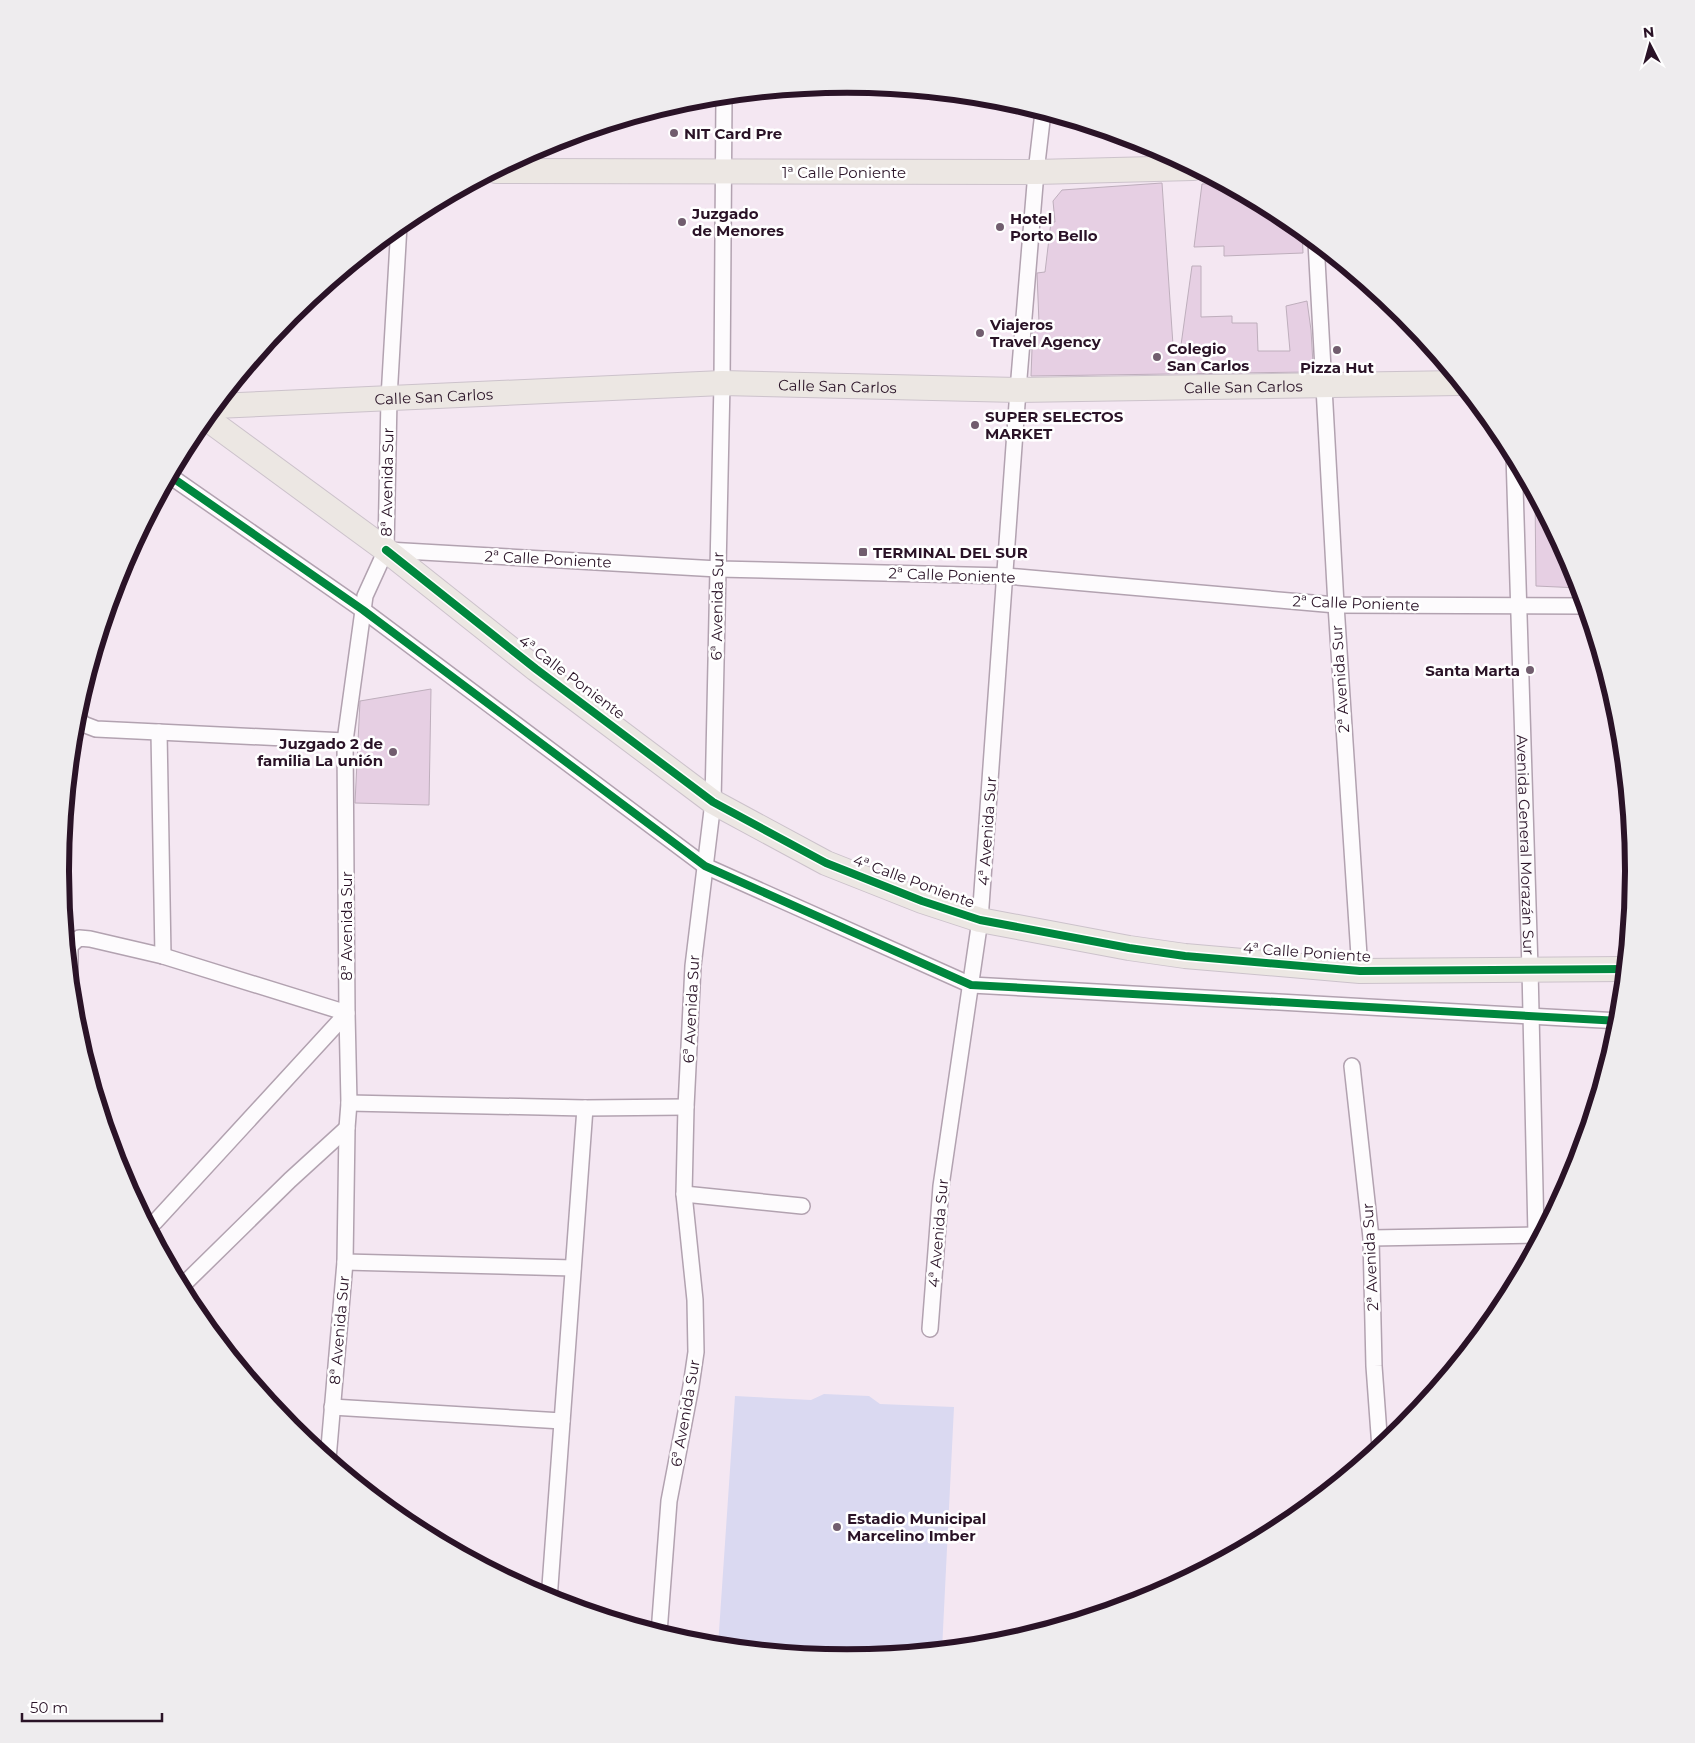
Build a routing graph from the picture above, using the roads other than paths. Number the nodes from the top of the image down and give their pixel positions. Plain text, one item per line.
1 (724, 103) edge
2 (1042, 118) edge
3 (1182, 168) edge
4 (507, 171) edge
5 (723, 171) junction
6 (1036, 172) junction
7 (399, 235) edge
8 (1316, 250) edge
9 (1454, 383) edge
10 (722, 384) junction
11 (1324, 386) junction
12 (1018, 390) junction
13 (389, 398) junction
14 (224, 406) edge
15 (212, 422) edge
16 (1514, 470) edge
17 (175, 479) edge
18 (386, 550) junction
19 (718, 569) junction
20 (1006, 576) junction
21 (1336, 605) junction
22 (1518, 605) junction
23 (1579, 606) edge
24 (363, 610) junction
25 (83, 724) edge
26 (159, 732) junction
27 (345, 742) junction
28 (713, 802) junction
29 (705, 866) junction
30 (980, 920) junction
31 (72, 944) edge
32 (163, 956) junction
33 (1530, 969) junction
34 (1620, 969) edge
35 (1360, 971) junction
36 (971, 984) junction
37 (347, 1013) junction
38 (1531, 1016) junction
39 (1611, 1021) edge
40 (1352, 1066) dead end
41 (349, 1103) junction
42 (686, 1107) junction
43 (585, 1108) junction
44 (347, 1128) junction
45 (684, 1194) junction
46 (802, 1206) dead end
47 (155, 1222) dead end
48 (1539, 1230) edge
49 (1536, 1235) edge
50 (1371, 1238) junction
51 (345, 1262) junction
52 (573, 1268) junction
53 (186, 1282) edge
54 (930, 1329) dead end
55 (332, 1407) junction
56 (562, 1421) junction
57 (1379, 1440) edge
58 (329, 1452) edge
59 (550, 1591) edge
60 (659, 1627) edge

1 - 5 street, 6ª Avenida Sur
2 - 6 street, 4ª Avenida Sur
3 - 6 main road, 1ª Calle Poniente
4 - 5 main road, 1ª Calle Poniente
5 - 6 main road, 1ª Calle Poniente
5 - 10 street, 6ª Avenida Sur
6 - 12 street, 4ª Avenida Sur
7 - 13 street, 8ª Avenida Sur
8 - 11 street, 2ª Avenida Sur
9 - 11 main road, Calle San Carlos
10 - 12 main road, Calle San Carlos
10 - 13 main road, Calle San Carlos
10 - 19 street, 6ª Avenida Sur
11 - 12 main road, Calle San Carlos
11 - 21 street, 2ª Avenida Sur
12 - 20 street, 4ª Avenida Sur
13 - 14 main road, Calle San Carlos
13 - 18 street, 8ª Avenida Sur
15 - 18 main road, 4ª Calle Poniente
16 - 22 street, Avenida General Morazán Sur
17 - 24 street
18 - 19 street, 2ª Calle Poniente
18 - 24 street, 8ª Avenida Sur
18 - 28 main road, 4ª Calle Poniente
19 - 20 street, 2ª Calle Poniente
19 - 28 street, 6ª Avenida Sur
20 - 21 street, 2ª Calle Poniente
20 - 30 street, 4ª Avenida Sur
21 - 22 street, 2ª Calle Poniente
21 - 35 street, 2ª Avenida Sur
22 - 23 street, 2ª Calle Poniente
22 - 33 street, Avenida General Morazán Sur
24 - 27 street, 8ª Avenida Sur
24 - 29 street
25 - 26 street
26 - 27 street
26 - 32 street
27 - 37 street, 8ª Avenida Sur
28 - 29 street, 6ª Avenida Sur
28 - 30 main road, 4ª Calle Poniente
29 - 36 street
29 - 42 street, 6ª Avenida Sur
30 - 35 main road, 4ª Calle Poniente
30 - 36 street, 4ª Avenida Sur
31 - 32 street
32 - 37 street
33 - 34 main road, 4ª Calle Poniente
33 - 35 main road, 4ª Calle Poniente
33 - 38 street, Avenida General Morazán Sur
36 - 38 street
36 - 54 street, 4ª Avenida Sur
37 - 41 street, 8ª Avenida Sur
37 - 47 street
38 - 39 street
38 - 48 street, Avenida General Morazán Sur
40 - 50 street, 2ª Avenida Sur
41 - 43 street
41 - 44 street, 8ª Avenida Sur
42 - 43 street
42 - 45 street, 6ª Avenida Sur
43 - 52 street
44 - 51 street, 8ª Avenida Sur
44 - 53 street
45 - 46 street
45 - 60 street, 6ª Avenida Sur
49 - 50 street
50 - 57 street, 2ª Avenida Sur
51 - 52 street
51 - 55 street, 8ª Avenida Sur
52 - 56 street
55 - 56 street
55 - 58 street, 8ª Avenida Sur
56 - 59 street

